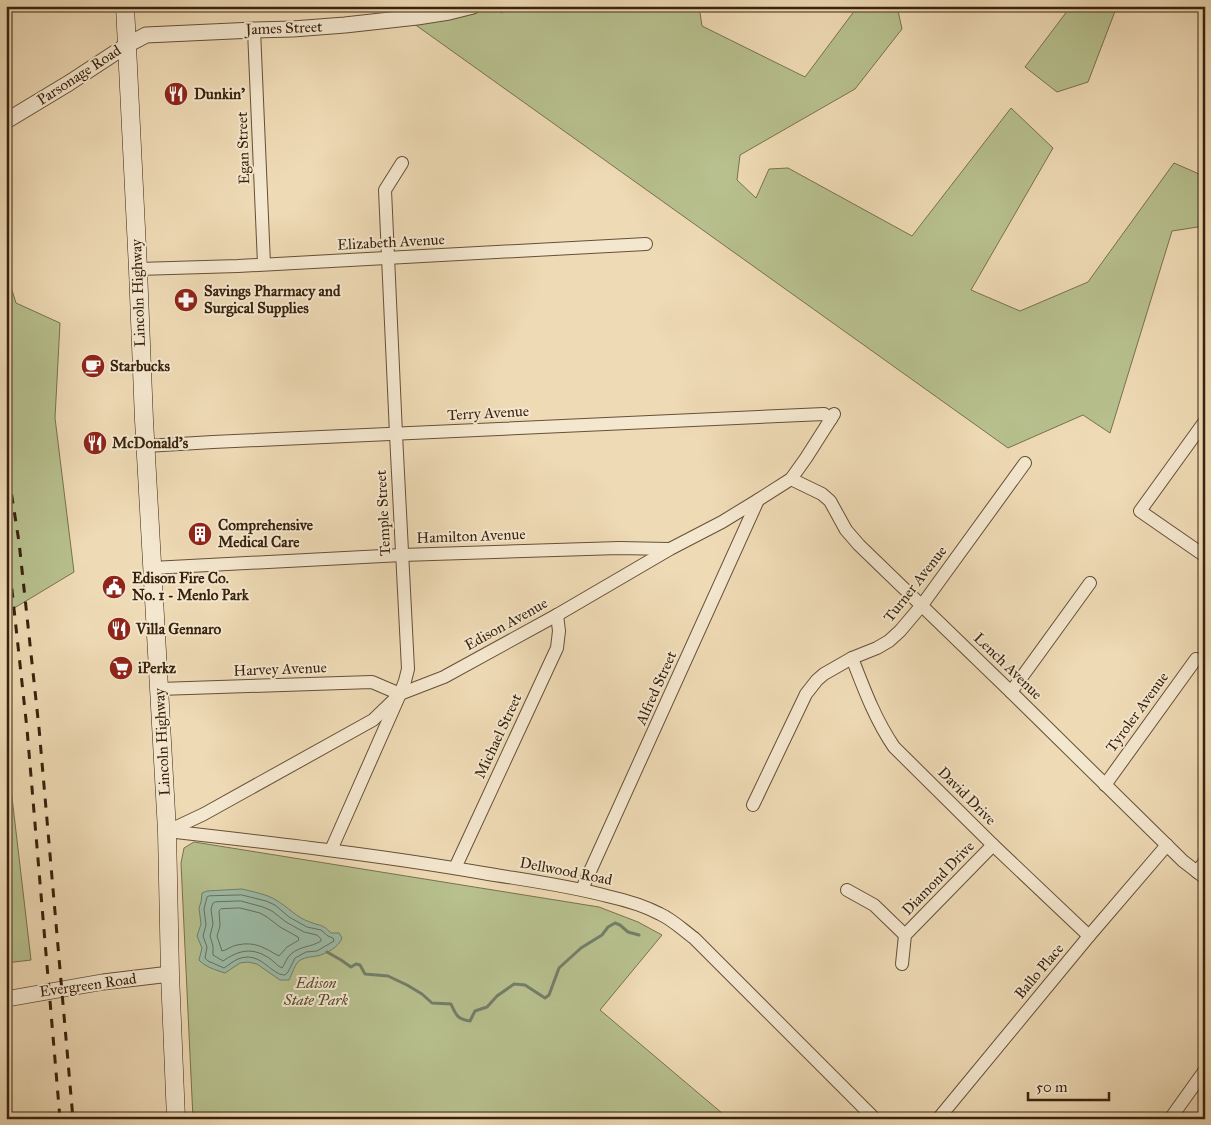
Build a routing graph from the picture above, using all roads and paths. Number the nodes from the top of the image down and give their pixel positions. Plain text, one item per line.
1 (125, 6) edge
2 (473, 6) edge
3 (254, 30) junction
4 (127, 45) junction
5 (6, 121) edge
6 (402, 163) dead end
7 (646, 244) dead end
8 (388, 258) junction
9 (264, 264) junction
10 (138, 269) junction
11 (833, 416) joint
12 (1205, 420) edge
13 (396, 434) junction
14 (146, 446) junction
15 (1025, 463) dead end
16 (792, 478) junction
17 (758, 500) junction
18 (670, 549) junction
19 (402, 555) junction
20 (1205, 556) edge
21 (152, 568) junction
22 (1090, 583) dead end
23 (922, 606) junction
24 (557, 615) junction
25 (852, 658) junction
26 (1196, 658) dead end
27 (159, 689) junction
28 (1011, 692) junction
29 (400, 694) junction
30 (1105, 785) junction
31 (753, 805) dead end
32 (167, 831) junction
33 (993, 845) junction
34 (1167, 845) junction
35 (331, 850) junction
36 (1205, 861) edge
37 (455, 868) junction
38 (1201, 875) edge
39 (582, 889) junction
40 (847, 890) dead end
41 (905, 935) junction
42 (1089, 936) junction
43 (902, 964) dead end
44 (170, 974) junction
45 (6, 999) edge
46 (1205, 1070) edge
47 (176, 1119) edge
48 (875, 1119) edge
49 (938, 1119) edge
50 (1170, 1119) edge

1 - 4 main road, Lincoln Highway
2 - 3 street, James Street
3 - 4 street, James Street
3 - 9 street, Egan Street
4 - 5 street, Parsonage Road
4 - 10 main road, Lincoln Highway
6 - 8 street, Temple Street
7 - 8 street, Elizabeth Avenue
8 - 9 street, Elizabeth Avenue
8 - 13 street, Temple Street
9 - 10 street, Elizabeth Avenue
10 - 14 main road, Lincoln Highway
11 - 13 street, Terry Avenue
11 - 16 street, Edison Avenue
12 - 20 street
13 - 14 street, Terry Avenue
13 - 19 street, Temple Street
14 - 21 main road, Lincoln Highway
15 - 23 street, Turner Avenue
16 - 17 street, Edison Avenue
16 - 23 street, Lench Avenue
17 - 18 street, Edison Avenue
17 - 39 street, Alfred Street
18 - 19 street, Hamilton Avenue
18 - 24 street, Edison Avenue
19 - 21 street, Hamilton Avenue
19 - 29 street, Temple Street
21 - 27 main road, Lincoln Highway
22 - 28 street
23 - 25 street, Turner Avenue
23 - 28 street, Lench Avenue
24 - 29 street, Edison Avenue
24 - 37 street, Michael Street
25 - 31 street, Turner Avenue
25 - 33 street, David Drive
26 - 30 street, Tyroler Avenue
27 - 29 street, Harvey Avenue
27 - 32 main road, Lincoln Highway
28 - 30 street, Lench Avenue
29 - 32 street, Edison Avenue
29 - 35 street, Temple Street
30 - 34 street, Lench Avenue
32 - 35 street, Dellwood Road
32 - 44 main road, Lincoln Highway
33 - 41 street, Diamond Drive
33 - 42 street, David Drive
34 - 38 street, Lench Avenue
34 - 42 street, Ballo Place
35 - 37 street, Dellwood Road
36 - 38 street
37 - 39 street, Dellwood Road
39 - 48 street, Dellwood Road
40 - 41 street
41 - 43 street, Diamond Drive
42 - 49 street, Ballo Place
44 - 45 street, Evergreen Road
44 - 47 main road, Lincoln Highway
46 - 50 street

